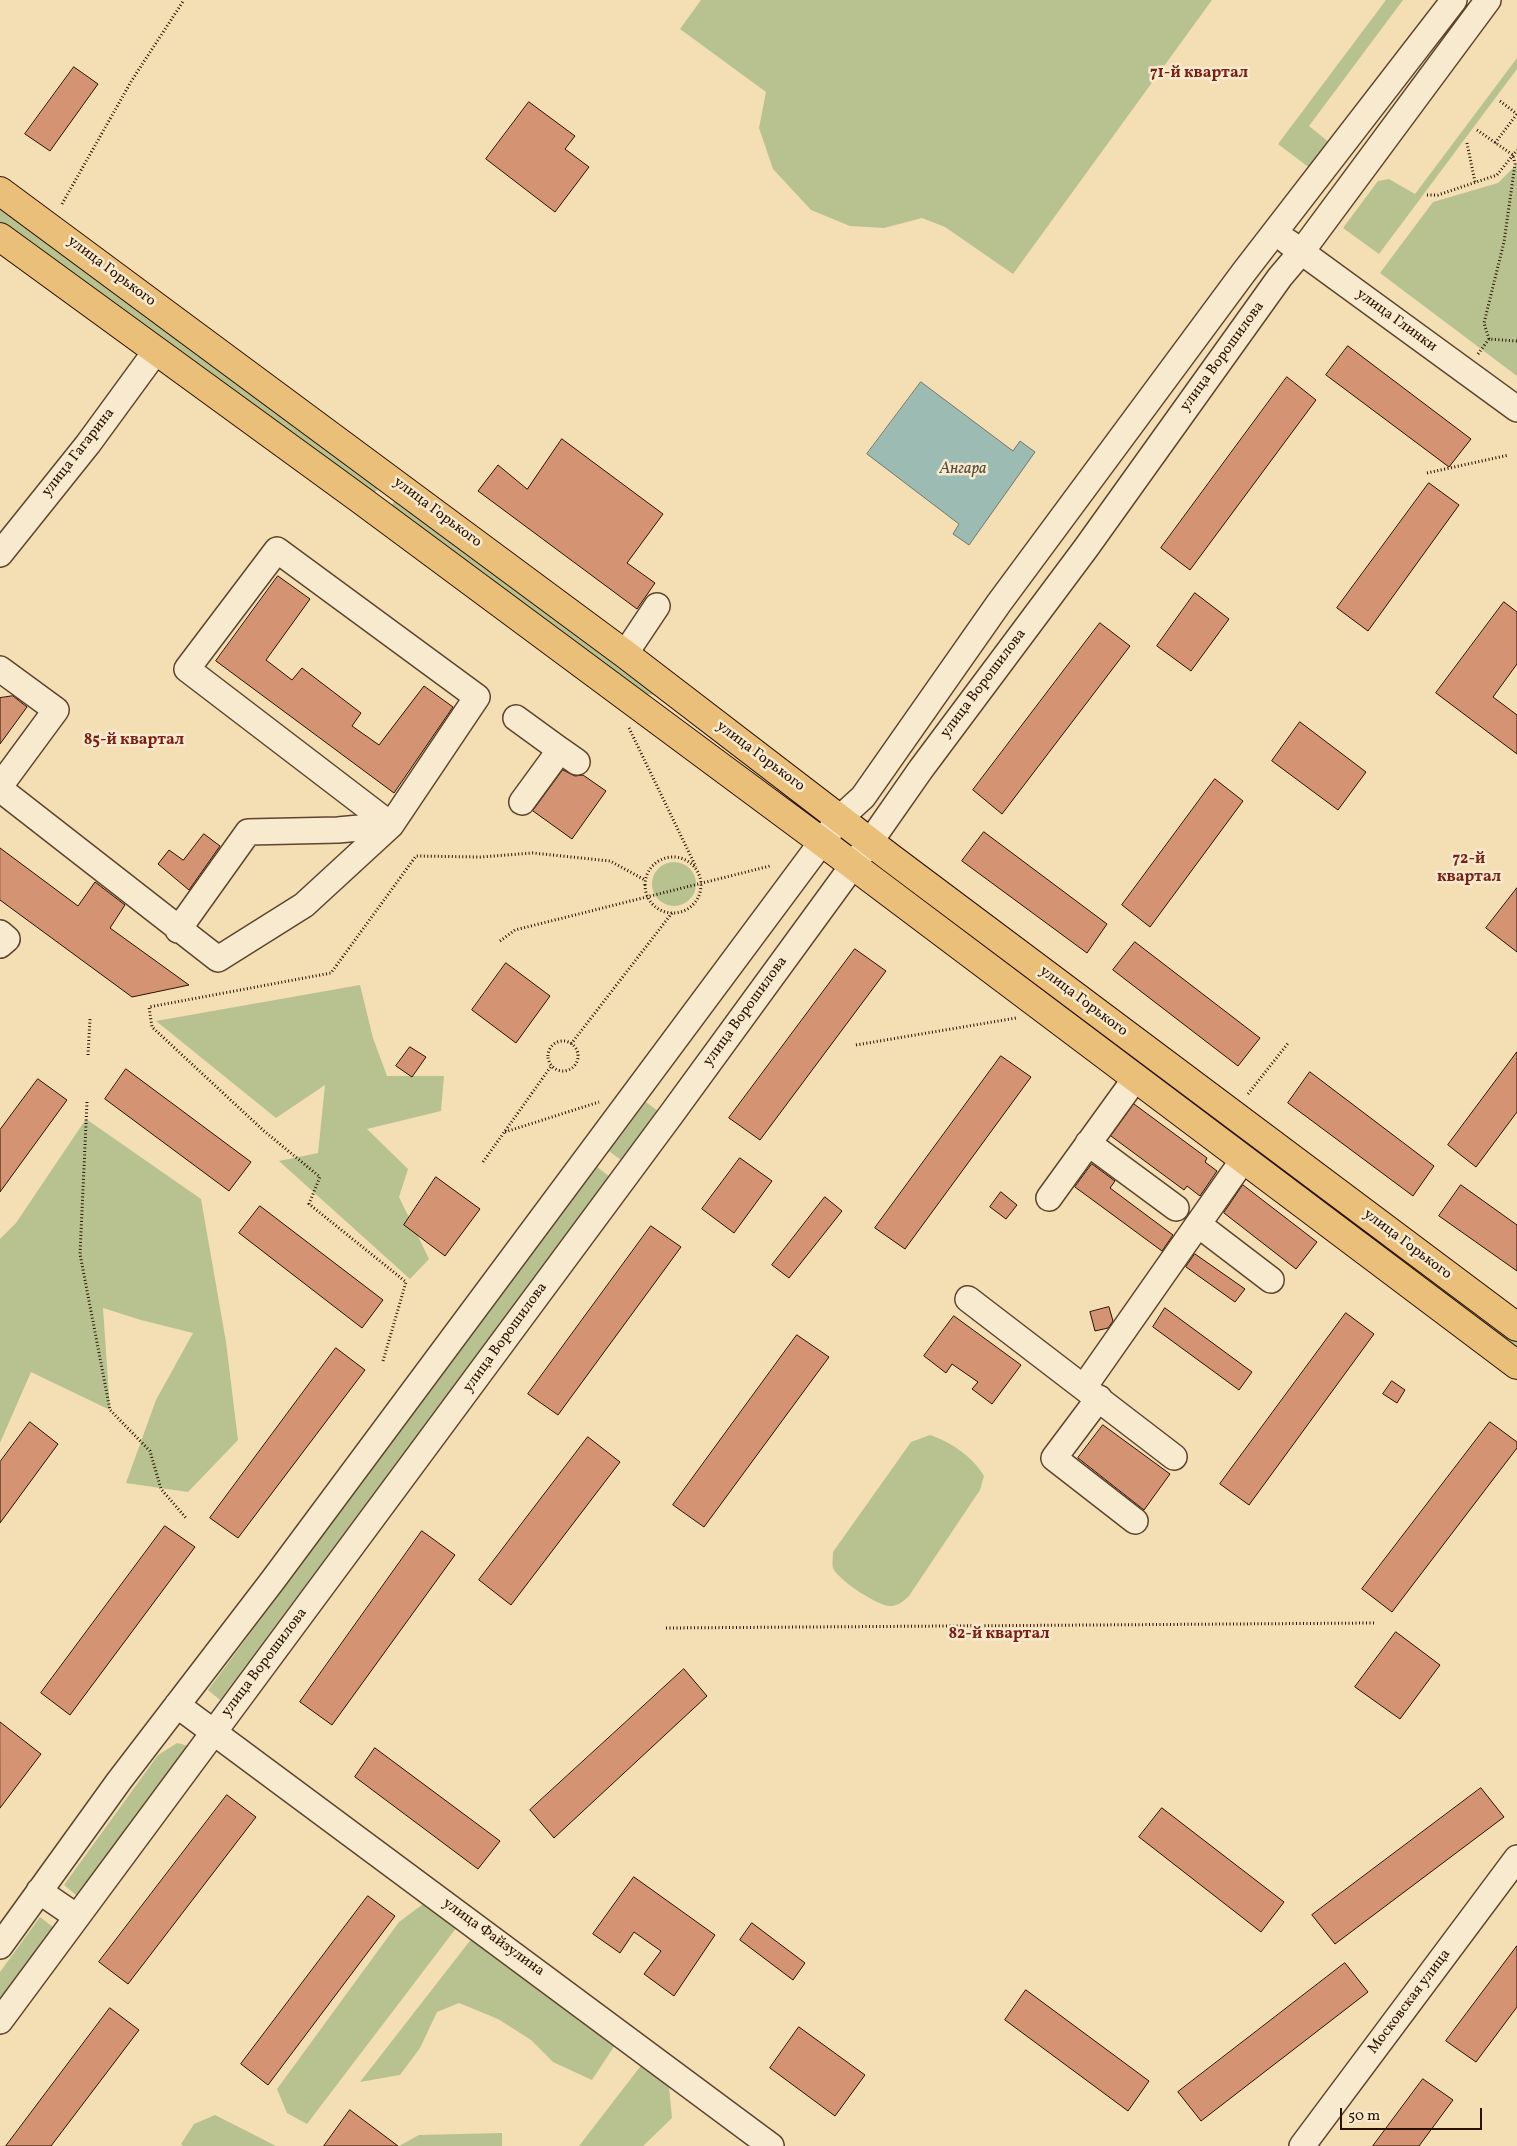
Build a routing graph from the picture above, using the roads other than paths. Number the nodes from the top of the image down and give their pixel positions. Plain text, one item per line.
1 (1454, 0) edge
2 (1488, 0) edge
3 (0, 191) edge
4 (1276, 233) junction
5 (0, 237) edge
6 (1302, 251) junction
7 (156, 351) junction
8 (1517, 409) edge
9 (383, 473) junction
10 (361, 500) junction
11 (0, 554) edge
12 (657, 606) dead end
13 (625, 654) junction
14 (0, 669) edge
15 (516, 718) dead end
16 (0, 788) edge
17 (522, 802) dead end
18 (840, 818) junction
19 (391, 825) junction
20 (822, 842) junction
21 (870, 842) junction
22 (853, 866) junction
23 (178, 930) junction
24 (0, 933) edge
25 (0, 945) edge
26 (1136, 1079) junction
27 (1088, 1143) junction
28 (592, 1152) junction
29 (1243, 1160) junction
30 (625, 1176) junction
31 (1049, 1198) dead end
32 (1176, 1208) dead end
33 (1199, 1225) junction
34 (1272, 1280) dead end
35 (968, 1299) dead end
36 (1517, 1327) edge
37 (1517, 1365) edge
38 (1091, 1392) junction
39 (1174, 1457) dead end
40 (1135, 1521) dead end
41 (177, 1705) junction
42 (213, 1733) junction
43 (1517, 1858) edge
44 (39, 1892) junction
45 (77, 1917) junction
46 (0, 1946) edge
47 (0, 2021) edge
48 (771, 2146) edge
49 (1302, 2146) edge

1 - 4 street
2 - 6 street, улица Ворошилова
3 - 9 main road, улица Горького
4 - 6 street, улица Глинки
4 - 18 street
5 - 7 main road, улица Горького
6 - 8 street, улица Глинки
6 - 21 street, улица Ворошилова
7 - 10 main road, улица Горького
7 - 11 street, улица Гагарина
9 - 10 main road
9 - 13 main road, улица Горького
10 - 20 main road, улица Горького
12 - 13 street
13 - 18 main road, улица Горького
14 - 16 street
15 - 17 street
16 - 23 street
18 - 20 street
18 - 21 main road, улица Горького
19 - 19 street
19 - 23 street
19 - 23 street
20 - 22 main road, улица Горького
20 - 28 street
21 - 22 street, улица Ворошилова
21 - 36 main road, улица Горького
22 - 26 main road, улица Горького
22 - 30 street, улица Ворошилова
24 - 25 street
26 - 27 street
26 - 29 main road, улица Горького
27 - 31 street
27 - 32 street
28 - 30 street
28 - 41 street
29 - 33 street
29 - 37 main road, улица Горького
30 - 42 street, улица Ворошилова
33 - 34 street
33 - 38 street
35 - 38 street
38 - 39 street
38 - 40 street
41 - 42 street, улица Файзулина
41 - 44 street
42 - 45 street, улица Ворошилова
42 - 48 street, улица Файзулина
43 - 49 street, Московская улица
44 - 45 street
44 - 46 street
45 - 47 street, улица Ворошилова

